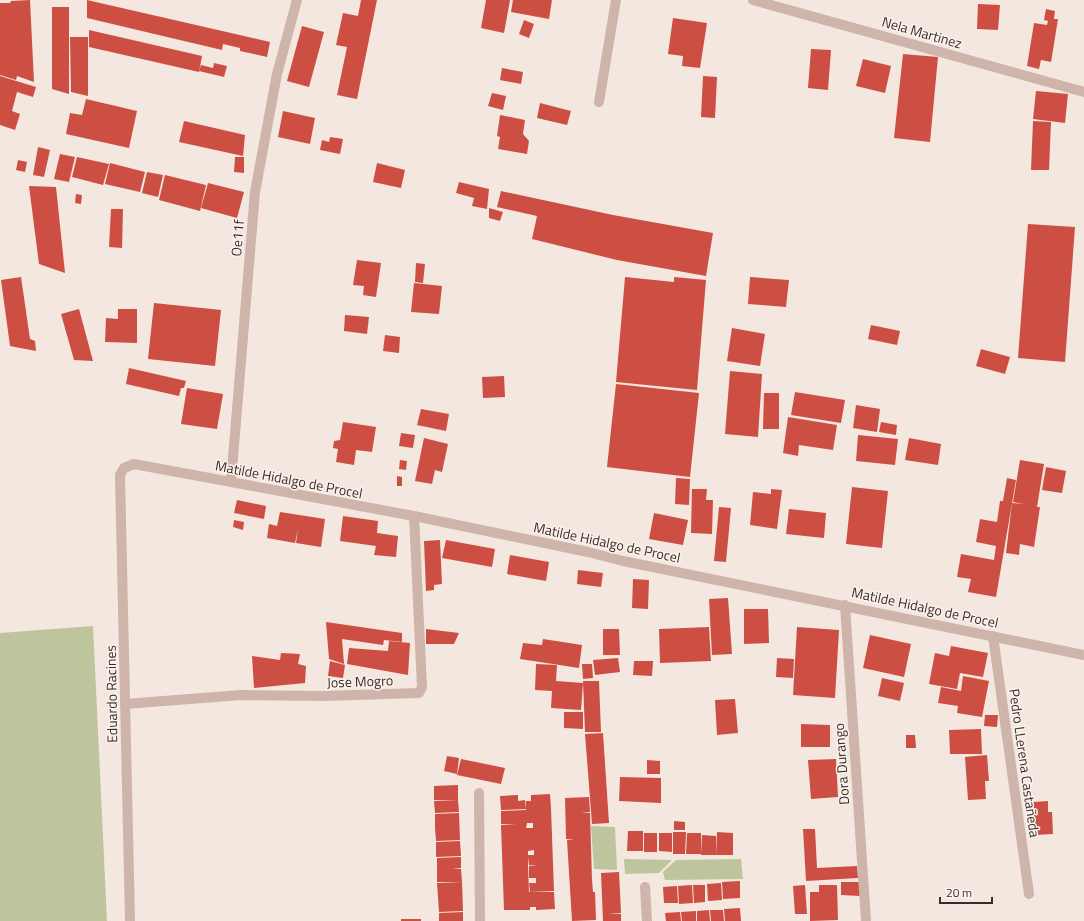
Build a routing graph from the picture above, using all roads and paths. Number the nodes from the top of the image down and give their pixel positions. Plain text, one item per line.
1 (297, 0) edge
2 (616, 0) edge
3 (753, 0) edge
4 (1084, 92) edge
5 (599, 102) dead end
6 (124, 468) joint
7 (231, 482) junction
8 (414, 516) junction
9 (845, 605) junction
10 (993, 636) junction
11 (1084, 655) edge
12 (125, 704) junction
13 (479, 793) dead end
14 (645, 887) dead end
15 (1029, 894) dead end
16 (130, 921) edge
17 (480, 921) edge
18 (647, 921) edge
19 (866, 921) edge

1 - 7 street, Oe11f
2 - 5 street
3 - 4 street, Nela Martinez
6 - 7 street, Matilde Hidalgo de Procel
6 - 12 street, Eduardo Racines
7 - 8 street, Matilde Hidalgo de Procel
8 - 9 street, Matilde Hidalgo de Procel
8 - 12 street, Jose Mogro
9 - 10 street, Matilde Hidalgo de Procel
9 - 19 street, Dora Durango
10 - 11 street, Matilde Hidalgo de Procel
10 - 15 street, Pedro LLerena Castañeda
12 - 16 street, Eduardo Racines
13 - 17 street
14 - 18 street

